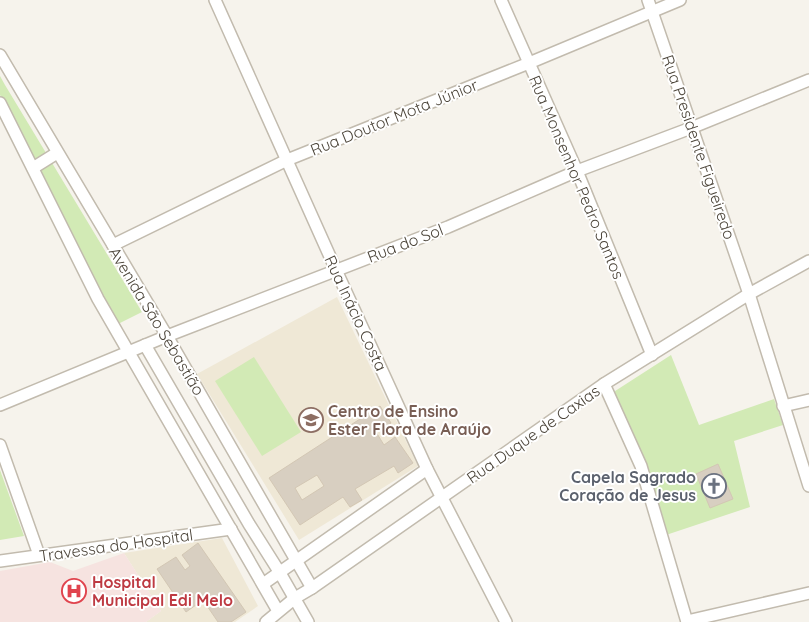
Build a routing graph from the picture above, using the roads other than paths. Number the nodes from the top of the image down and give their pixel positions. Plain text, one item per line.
1 (215, 0) edge
2 (501, 0) edge
3 (648, 0) edge
4 (680, 0) edge
5 (652, 12) junction
6 (0, 55) edge
7 (529, 63) junction
8 (809, 80) edge
9 (0, 103) edge
10 (691, 128) junction
11 (57, 152) junction
12 (287, 160) junction
13 (33, 168) junction
14 (577, 171) junction
15 (113, 245) junction
16 (809, 261) edge
17 (336, 270) junction
18 (749, 294) junction
19 (167, 336) junction
20 (145, 345) junction
21 (127, 353) junction
22 (652, 355) junction
23 (604, 384) junction
24 (809, 400) edge
25 (0, 405) edge
26 (784, 406) junction
27 (0, 445) edge
28 (427, 469) junction
29 (809, 486) edge
30 (442, 497) junction
31 (231, 529) junction
32 (39, 555) junction
33 (296, 560) junction
34 (0, 561) edge
35 (280, 573) junction
36 (263, 584) junction
37 (312, 588) junction
38 (809, 593) edge
39 (295, 598) junction
40 (278, 611) junction
41 (266, 622) edge
42 (308, 622) edge
43 (506, 622) edge
44 (687, 622) edge

1 - 12 street, Rua Inácio Costa
2 - 7 street, Rua Monsenhor Pedro Santos
3 - 5 street, Rua Presidente Figueiredo
4 - 5 street, Rua Doutor Mota Júnior
5 - 7 street, Rua Doutor Mota Júnior
5 - 10 street, Rua Presidente Figueiredo
6 - 11 street, Avenida São Sebastião
7 - 12 street, Rua Doutor Mota Júnior
7 - 14 street, Rua Monsenhor Pedro Santos
8 - 10 street, Rua do Sol
9 - 13 street
10 - 14 street, Rua do Sol
10 - 18 street, Rua Presidente Figueiredo
11 - 13 street
11 - 15 street, Avenida São Sebastião
12 - 15 street, Rua Doutor Mota Júnior
12 - 17 street, Rua Inácio Costa
13 - 21 street
14 - 17 street, Rua do Sol
14 - 22 street, Rua Monsenhor Pedro Santos
15 - 19 street, Avenida São Sebastião
16 - 18 street, Rua Duque de Caxias
17 - 19 street, Rua do Sol
17 - 28 street, Rua Inácio Costa
18 - 22 street, Rua Duque de Caxias
18 - 26 street, Rua Presidente Figueiredo
19 - 20 street, Rua do Sol
19 - 33 street, Avenida São Sebastião
20 - 21 street, Rua do Sol
20 - 35 street, Avenida São Sebastião
21 - 25 street, Rua do Sol
21 - 31 street
22 - 23 street, Rua Duque de Caxias
23 - 30 street, Rua Duque de Caxias
23 - 44 street
24 - 26 street
26 - 29 street, Rua Presidente Figueiredo
27 - 32 street
28 - 30 street, Rua Inácio Costa
28 - 33 street
30 - 37 street, Rua Duque de Caxias
30 - 43 street, Rua Inácio Costa
31 - 32 street, Travessa do Hospital
31 - 36 street
32 - 34 street, Travessa do Hospital
33 - 35 street
33 - 37 street, Avenida São Sebastião
35 - 36 street
35 - 39 street, Avenida São Sebastião
36 - 40 street
37 - 39 street, Rua Duque de Caxias
38 - 44 street
39 - 40 street, Rua Duque de Caxias
39 - 42 street, Avenida São Sebastião
40 - 41 street, Rua Duque de Caxias

